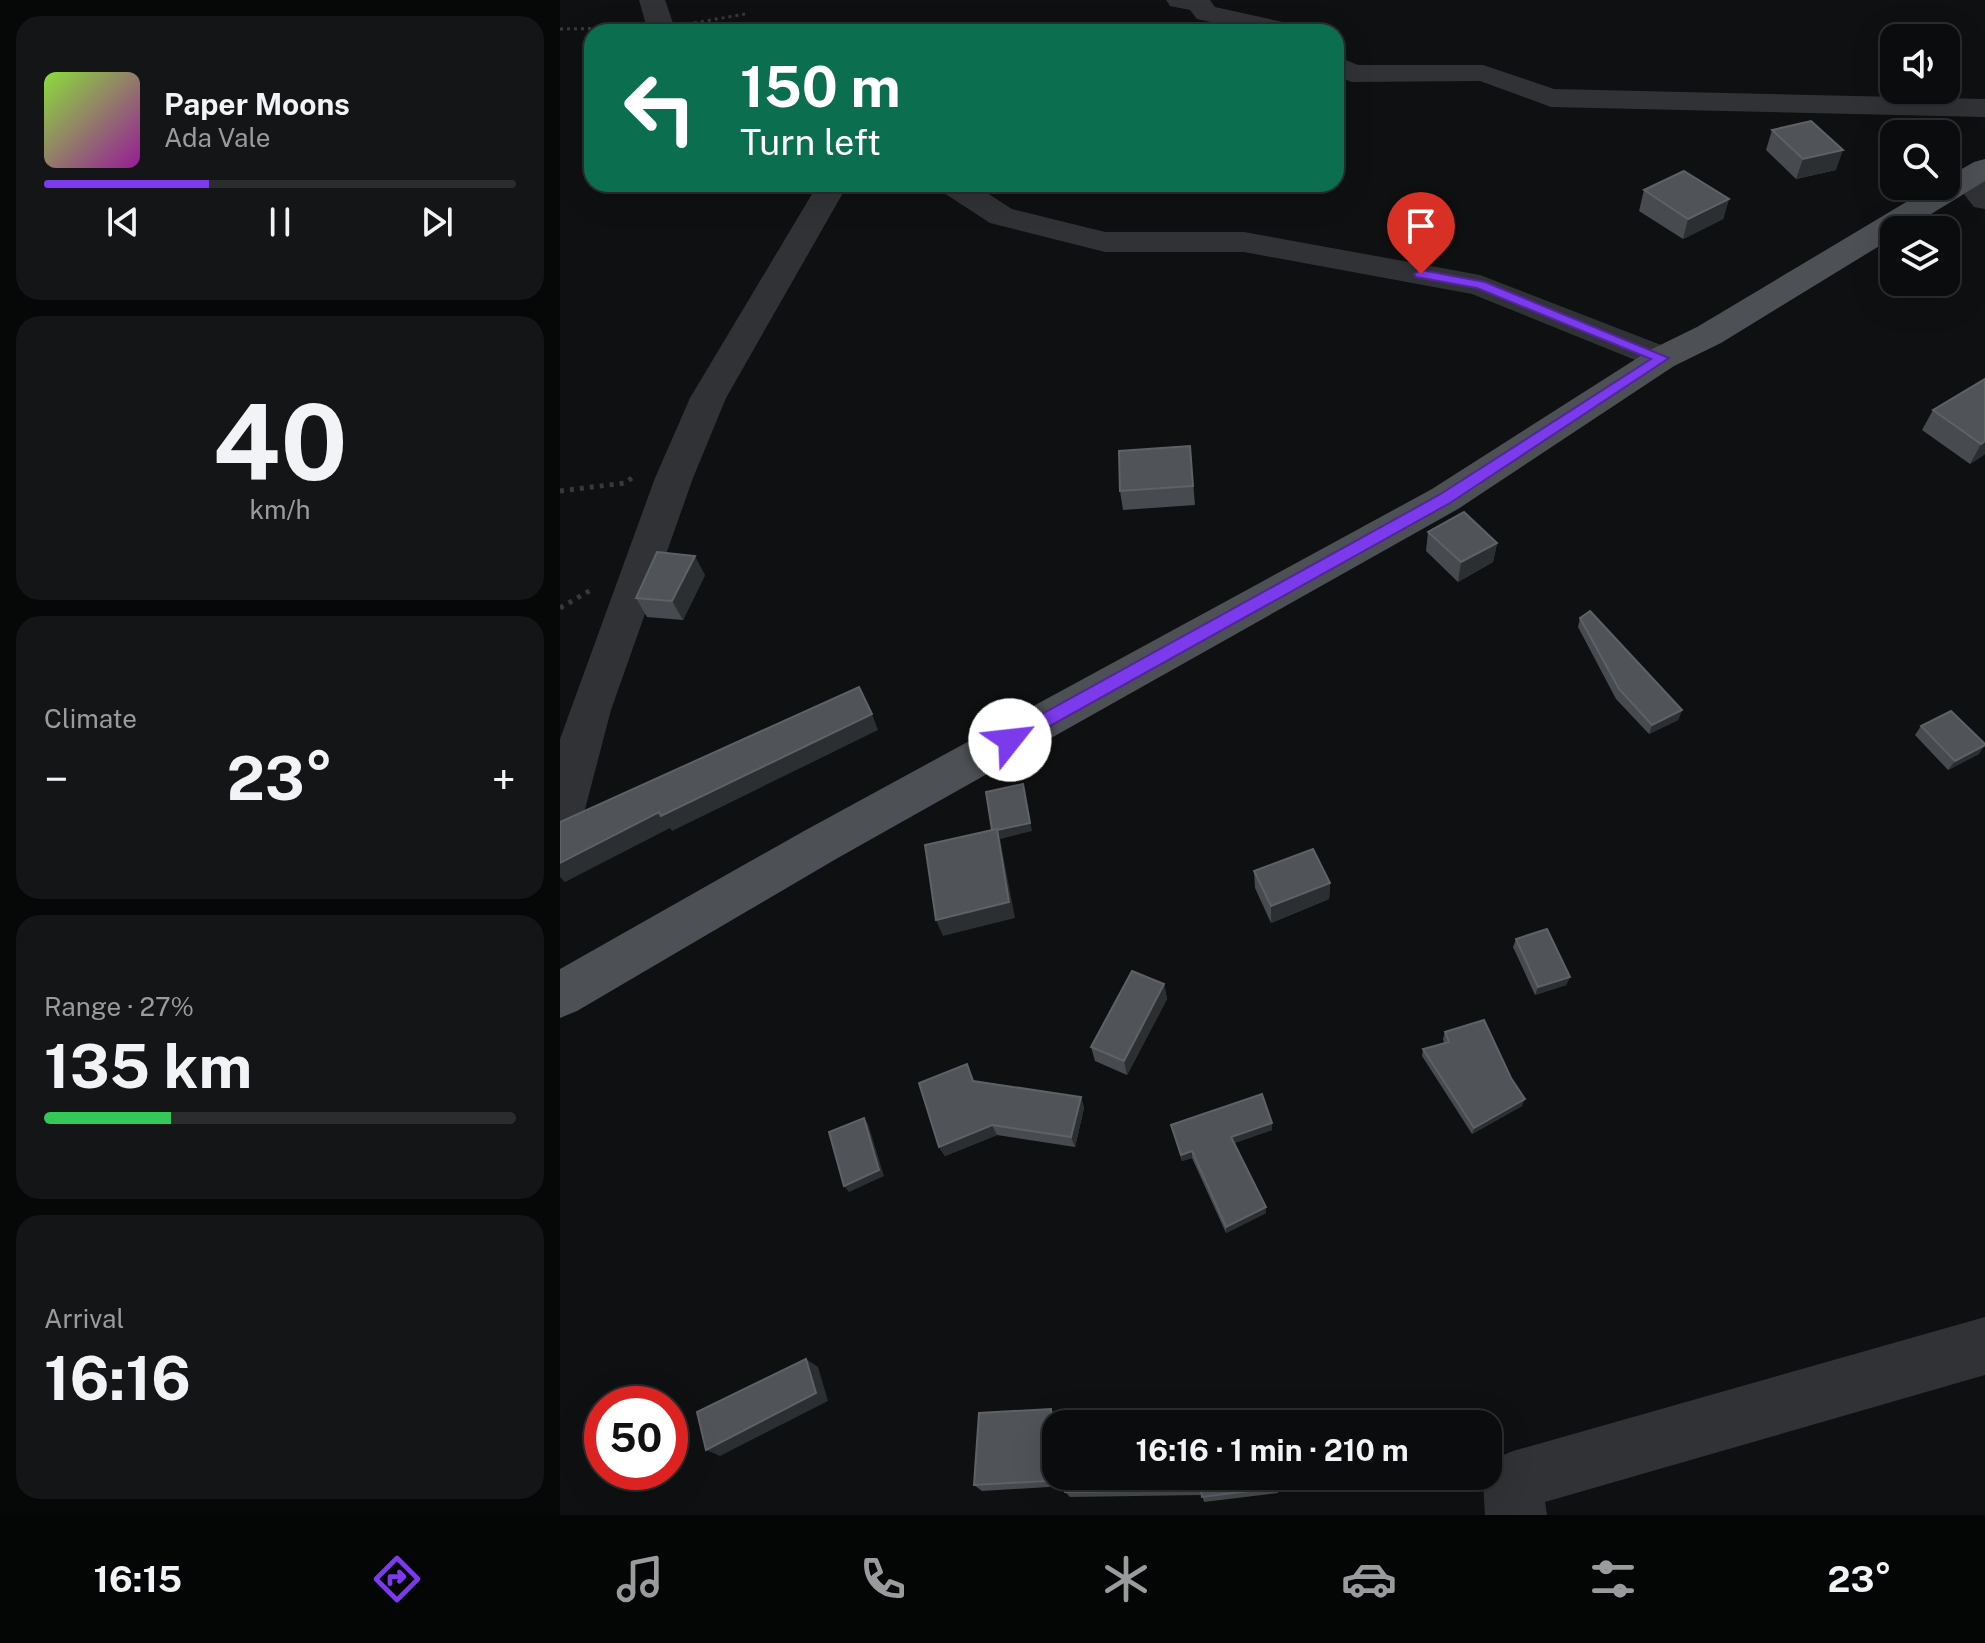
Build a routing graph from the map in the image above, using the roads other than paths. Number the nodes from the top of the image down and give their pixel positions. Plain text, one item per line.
1 (652, 0) edge
2 (1179, 0) edge
3 (660, 24) edge
4 (1255, 24) edge
5 (1344, 69) edge
6 (1985, 108) edge
7 (1979, 183) edge
8 (828, 192) edge
9 (964, 192) edge
10 (1662, 358) junction
11 (560, 817) edge
12 (560, 995) edge
13 (1985, 1346) edge
14 (1516, 1515) edge

1 - 3 street
2 - 4 street
5 - 6 street
7 - 10 main road
8 - 11 street
9 - 10 street
10 - 12 main road
13 - 14 street

